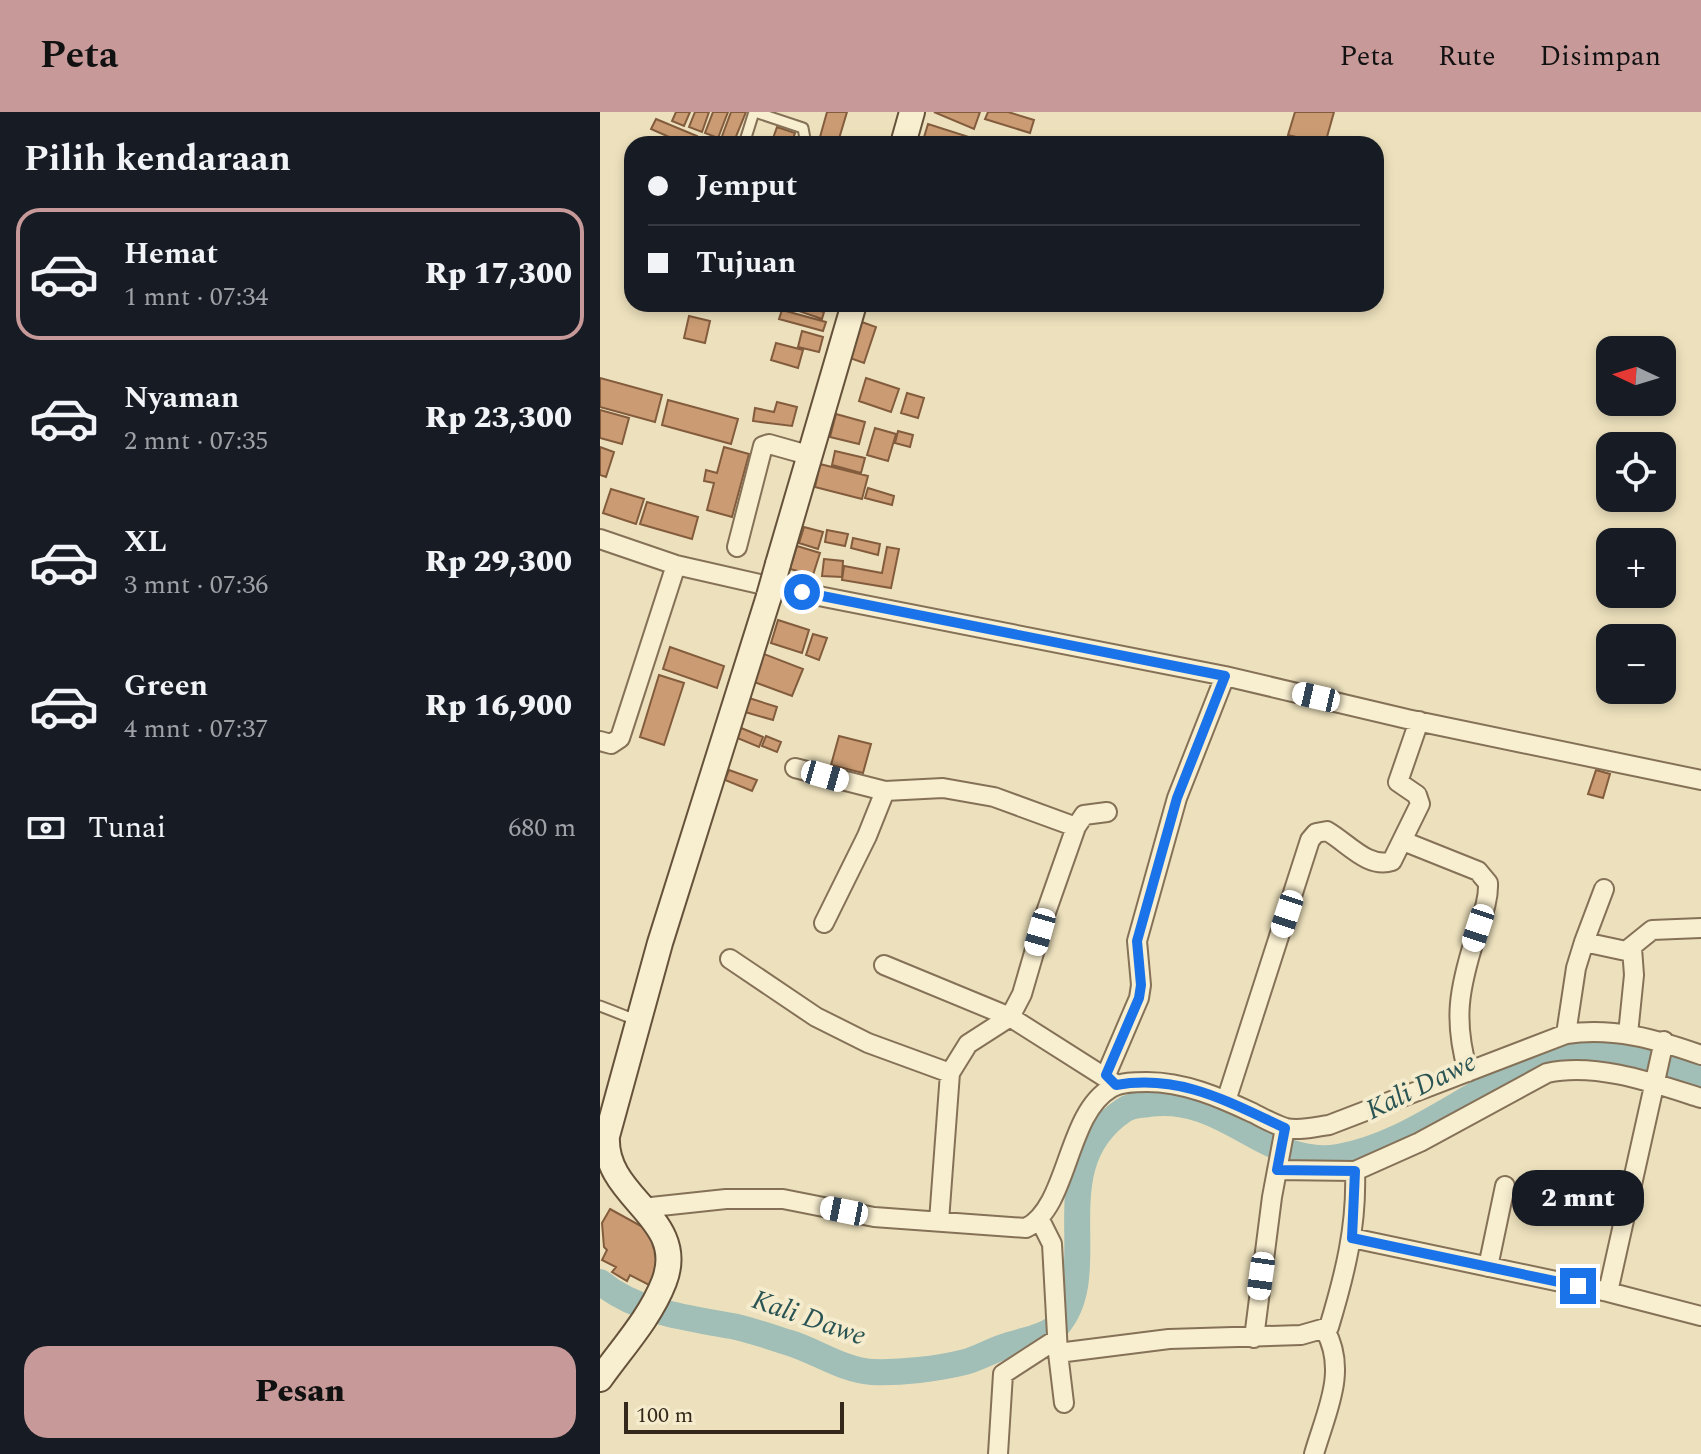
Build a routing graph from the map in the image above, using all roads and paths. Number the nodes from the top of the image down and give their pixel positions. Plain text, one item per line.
1 (755, 112) edge
2 (912, 112) edge
3 (747, 136) edge
4 (804, 136) edge
5 (905, 136) edge
6 (852, 312) edge
7 (808, 455) junction
8 (600, 539) edge
9 (737, 547) dead end
10 (676, 565) junction
11 (1225, 676) junction
12 (1419, 721) junction
13 (600, 741) edge
14 (795, 768) dead end
15 (1701, 780) edge
16 (885, 791) junction
17 (1107, 812) dead end
18 (1076, 827) junction
19 (1403, 841) junction
20 (1604, 889) dead end
21 (824, 923) dead end
22 (1701, 928) edge
23 (1584, 942) junction
24 (1632, 948) junction
25 (730, 959) dead end
26 (884, 965) dead end
27 (600, 1006) edge
28 (1010, 1017) junction
29 (639, 1021) junction
30 (1566, 1034) junction
31 (1628, 1034) junction
32 (1701, 1055) edge
33 (1659, 1061) junction
34 (1468, 1072) junction
35 (950, 1073) junction
36 (1111, 1080) junction
37 (609, 1098) edge
38 (1701, 1098) edge
39 (1226, 1101) junction
40 (1282, 1150) junction
41 (1355, 1171) junction
42 (1505, 1186) dead end
43 (642, 1208) junction
44 (1039, 1218) junction
45 (939, 1221) junction
46 (1352, 1238) junction
47 (1488, 1267) junction
48 (1608, 1292) junction
49 (1701, 1316) edge
50 (1325, 1330) junction
51 (1254, 1338) junction
52 (1058, 1346) junction
53 (600, 1379) edge
54 (1064, 1403) dead end
55 (998, 1454) edge
56 (1314, 1454) edge

1 - 3 lane
1 - 4 lane
2 - 5 main road
6 - 7 main road
7 - 9 street
7 - 29 main road, bridge
8 - 10 street
10 - 11 street
10 - 13 street
11 - 12 street
11 - 36 street
12 - 15 street
12 - 19 street
14 - 16 street
16 - 18 street
16 - 21 street
17 - 18 street
18 - 28 street
19 - 34 street
19 - 39 street
20 - 23 street
22 - 24 street
23 - 24 street
23 - 30 street
24 - 31 street
25 - 35 street
26 - 28 street
27 - 29 lane
28 - 35 street
28 - 36 street
29 - 37 main road
30 - 31 street
30 - 34 street
31 - 33 street
32 - 33 street
33 - 38 street
33 - 41 street
33 - 48 street
34 - 40 street
35 - 45 street
36 - 39 street
36 - 44 street
37 - 43 main road
39 - 40 street
40 - 41 street
40 - 51 street
41 - 46 street
42 - 47 street
43 - 45 street
43 - 53 main road
44 - 45 street
44 - 52 street
46 - 47 street
46 - 50 street
47 - 48 street
48 - 49 street
50 - 51 street
50 - 56 street
51 - 52 street
52 - 54 street
52 - 55 street

